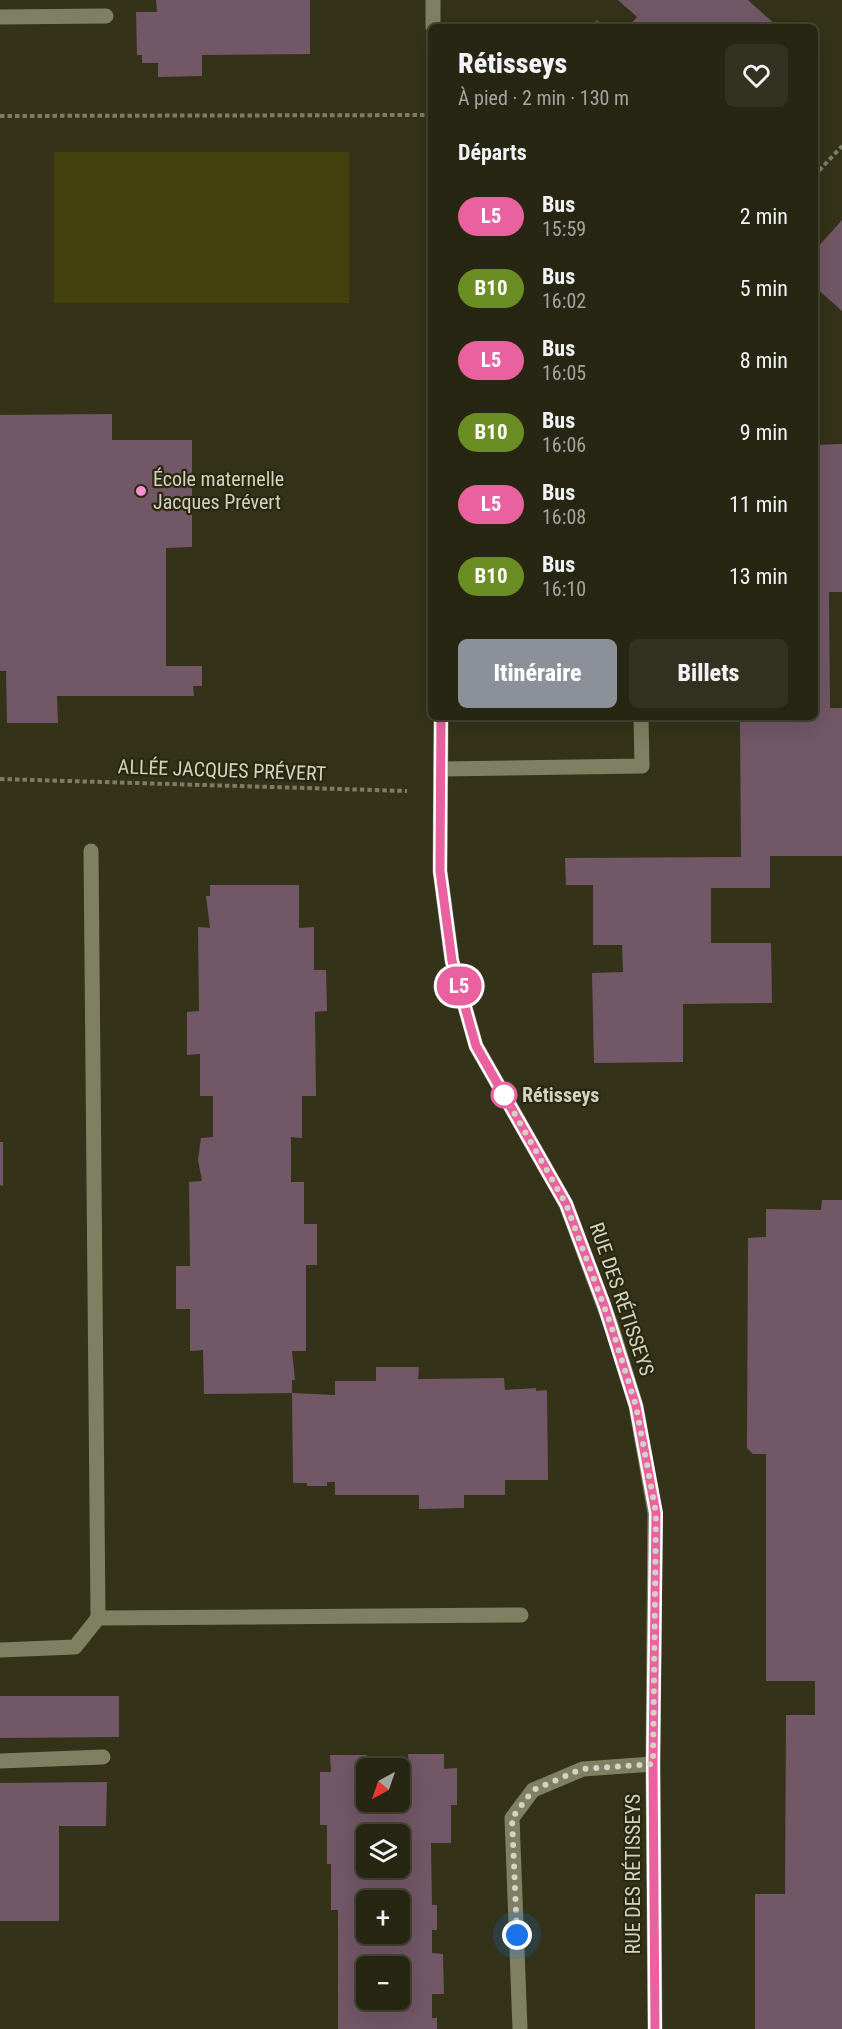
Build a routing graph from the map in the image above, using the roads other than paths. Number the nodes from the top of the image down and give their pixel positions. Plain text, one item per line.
1 (433, 0) edge
2 (106, 16) dead end
3 (0, 17) edge
4 (433, 24) edge
5 (441, 720) edge
6 (641, 720) edge
7 (441, 769) junction
8 (91, 851) dead end
9 (521, 1615) dead end
10 (98, 1618) junction
11 (0, 1650) edge
12 (103, 1757) dead end
13 (0, 1761) edge
14 (653, 1764) junction
15 (520, 2029) edge
16 (655, 2029) edge

1 - 4 street
2 - 3 street
5 - 7 street, RUE DES RÉTISSEYS
6 - 7 street
7 - 14 street, RUE DES RÉTISSEYS
8 - 10 street
9 - 10 street
10 - 11 street
12 - 13 street
14 - 15 street
14 - 16 street, RUE DES RÉTISSEYS

